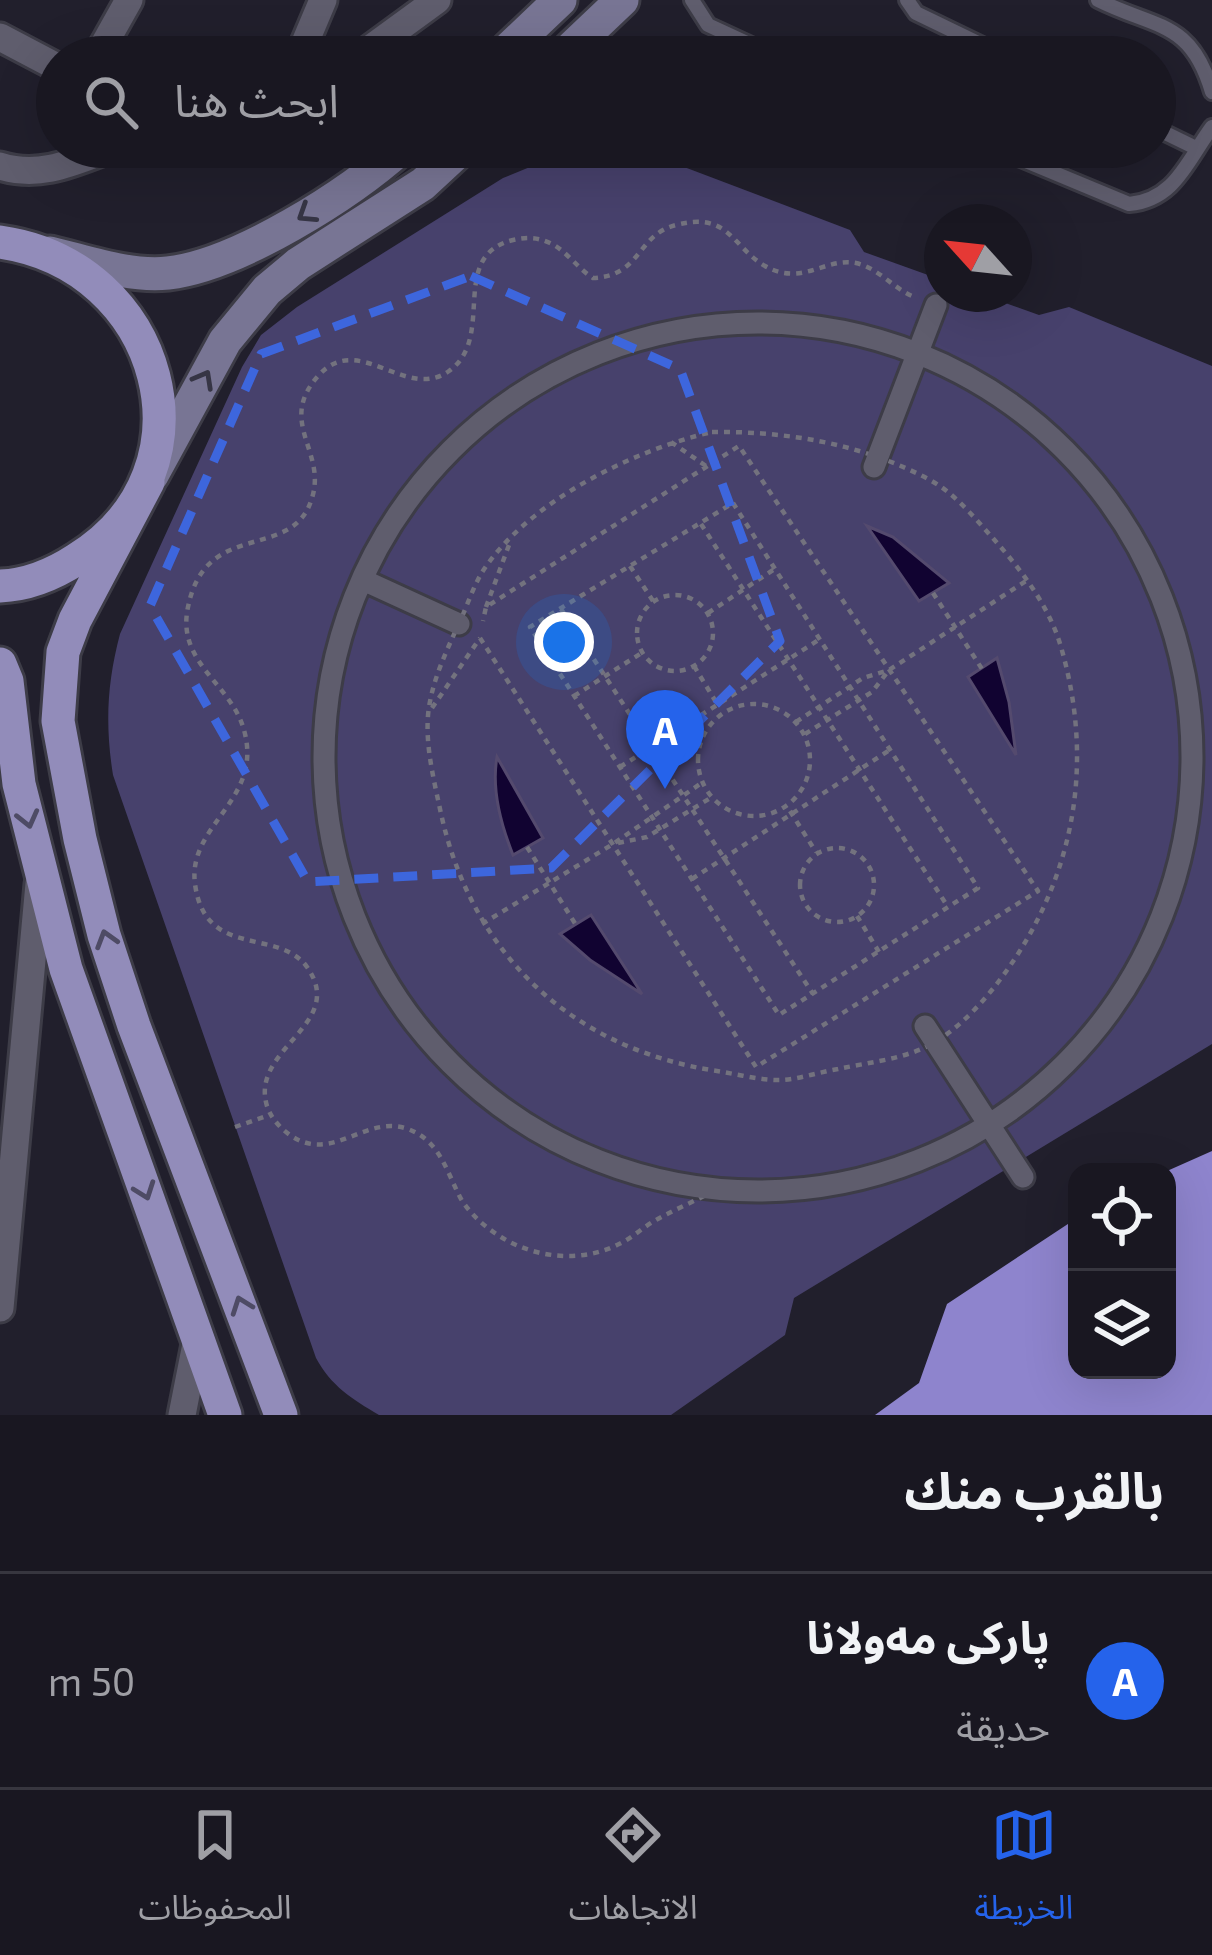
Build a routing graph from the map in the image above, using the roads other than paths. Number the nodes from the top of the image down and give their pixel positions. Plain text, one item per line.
1 (128, 0) edge
2 (323, 0) edge
3 (436, 0) edge
4 (622, 0) edge
5 (692, 0) edge
6 (907, 0) edge
7 (1098, 0) edge
8 (543, 6) edge
9 (108, 36) edge
10 (308, 36) edge
11 (387, 36) edge
12 (518, 36) edge
13 (584, 36) edge
14 (730, 36) edge
15 (964, 36) edge
16 (0, 37) edge
17 (36, 56) edge
18 (1212, 92) edge
19 (1212, 127) edge
20 (1176, 138) edge
21 (1196, 148) junction
22 (0, 166) edge
23 (52, 168) edge
24 (371, 168) edge
25 (440, 168) edge
26 (1042, 168) edge
27 (20, 244) edge
28 (933, 312) edge
29 (918, 353) junction
30 (876, 463) road end
31 (148, 482) junction
32 (363, 580) junction
33 (0, 586) edge
34 (459, 624) dead end
35 (0, 664) edge
36 (1201, 787) edge
37 (40, 868) junction
38 (930, 1034) road end
39 (989, 1124) junction
40 (1023, 1177) dead end
41 (2, 1270) edge
42 (0, 1308) edge
43 (197, 1339) junction
44 (182, 1415) edge
45 (226, 1415) edge
46 (281, 1415) edge

1 - 9 street
2 - 10 street
3 - 11 street
4 - 13 main road
5 - 14 lane
6 - 15 lane
7 - 18 lane
8 - 12 main road
16 - 17 street
19 - 21 lane
20 - 21 lane
21 - 26 lane
22 - 23 street
24 -> 27 main road
31 -> 25 main road
27 - 31 main road
28 - 29 street
29 - 30 street
29 - 32 street
29 - 36 street
31 - 33 main road
46 -> 31 main road
32 - 34 street
32 - 39 street
35 -> 37 main road
36 - 39 street
37 - 41 street
37 -> 43 main road
38 - 39 street
39 - 40 street
41 - 42 street
43 - 44 street
43 - 45 main road

